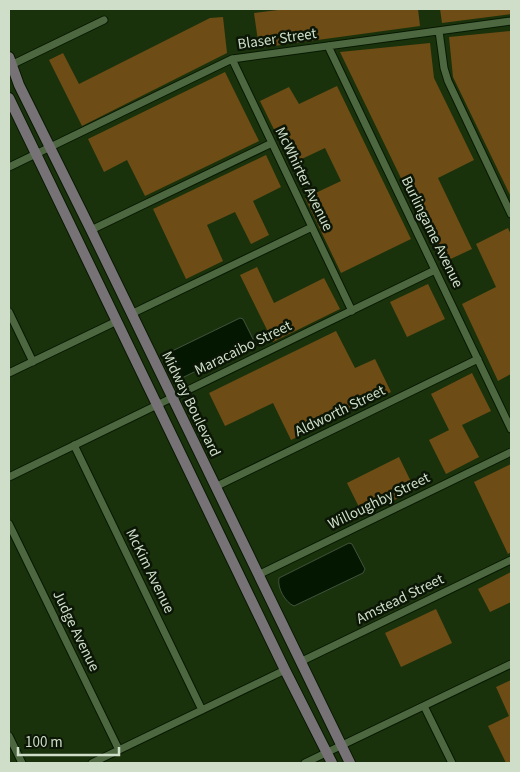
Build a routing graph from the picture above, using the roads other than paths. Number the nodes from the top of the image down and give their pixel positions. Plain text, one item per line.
1 (104, 20) dead end
2 (511, 21) edge
3 (439, 31) junction
4 (328, 46) junction
5 (232, 59) junction
6 (10, 61) edge
7 (9, 98) edge
8 (272, 143) junction
9 (49, 147) junction
10 (36, 154) junction
11 (9, 167) edge
12 (511, 214) edge
13 (312, 227) junction
14 (91, 230) junction
15 (435, 270) junction
16 (352, 311) junction
17 (9, 312) edge
18 (131, 314) junction
19 (117, 321) junction
20 (478, 359) junction
21 (33, 362) junction
22 (9, 373) edge
23 (172, 398) junction
24 (158, 405) junction
25 (511, 429) edge
26 (74, 445) junction
27 (511, 452) edge
28 (9, 477) edge
29 (215, 487) junction
30 (9, 524) edge
31 (511, 560) edge
32 (258, 575) junction
33 (300, 662) junction
34 (511, 664) edge
35 (285, 670) junction
36 (424, 706) junction
37 (202, 710) junction
38 (9, 736) edge
39 (342, 746) junction
40 (119, 750) junction
41 (326, 753) junction
42 (22, 763) edge
43 (92, 763) edge
44 (305, 763) edge
45 (332, 763) edge
46 (350, 763) edge
47 (452, 763) edge

1 - 6 street
2 - 3 street, Blaser Street
3 - 4 street, Blaser Street
3 - 12 street
4 - 5 street, Blaser Street
4 - 15 street, Burlingame Avenue
5 - 8 street, McWhirter Avenue
5 - 9 street, Blaser Street
6 - 9 street, Midway Boulevard
7 - 10 street, Midway Boulevard
8 - 13 street, McWhirter Avenue
8 - 14 street
9 - 10 street, Blaser Street
9 - 14 street, Midway Boulevard
10 - 11 street, Blaser Street
10 - 19 street, Midway Boulevard
13 - 16 street, McWhirter Avenue
13 - 18 street
14 - 18 street, Midway Boulevard
15 - 16 street, Maracaibo Street
15 - 20 street, Burlingame Avenue
16 - 23 street, Maracaibo Street
17 - 21 street
18 - 23 street, Midway Boulevard
19 - 21 street
19 - 24 street, Midway Boulevard
20 - 25 street, Burlingame Avenue
20 - 29 street, Aldworth Street
21 - 22 street
23 - 24 street, Maracaibo Street
23 - 29 street, Midway Boulevard
24 - 26 street, Maracaibo Street
24 - 35 street, Midway Boulevard
26 - 28 street, Maracaibo Street
26 - 37 street, McKim Avenue
27 - 32 street, Willoughby Street
29 - 32 street, Midway Boulevard
30 - 40 street, Judge Avenue
31 - 33 street, Amstead Street
32 - 33 street, Midway Boulevard
33 - 39 street, Midway Boulevard
34 - 36 street
35 - 37 street
35 - 41 street, Midway Boulevard
36 - 39 street
36 - 47 street
37 - 40 street
38 - 42 street
39 - 41 street
39 - 46 street, Midway Boulevard
40 - 43 street
41 - 44 street
41 - 45 street, Midway Boulevard

